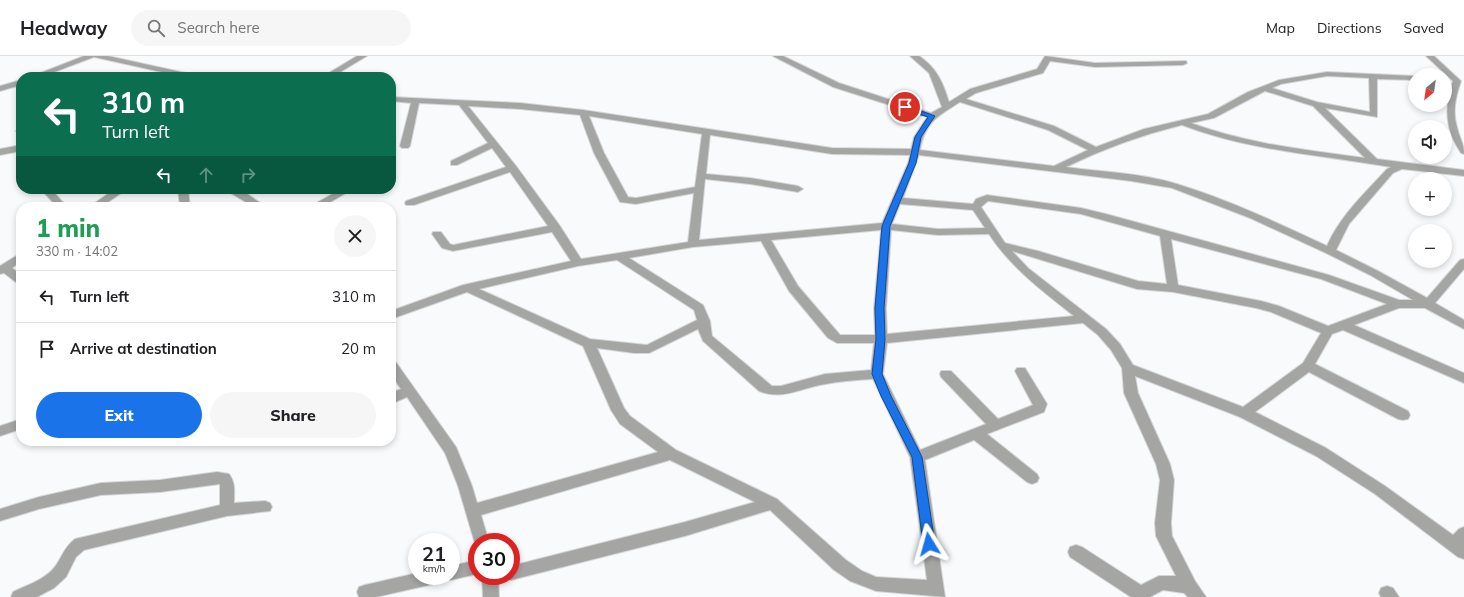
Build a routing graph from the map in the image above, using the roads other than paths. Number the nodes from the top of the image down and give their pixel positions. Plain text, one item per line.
1 (91, 56) edge
2 (97, 56) edge
3 (363, 56) edge
4 (777, 56) edge
5 (914, 56) edge
6 (1430, 56) edge
7 (1049, 57) edge
8 (1183, 63) dead end
9 (48, 72) edge
10 (172, 72) edge
11 (335, 72) edge
12 (1373, 76) junction
13 (1408, 78) edge
14 (1460, 81) edge
15 (16, 84) edge
16 (1264, 88) junction
17 (0, 89) edge
18 (1454, 90) junction
19 (1464, 94) edge
20 (396, 99) edge
21 (958, 99) junction
22 (416, 100) junction
23 (460, 102) junction
24 (1316, 104) junction
25 (946, 107) junction
26 (583, 113) junction
27 (932, 116) junction
28 (1183, 123) junction
29 (706, 132) junction
30 (493, 144) junction
31 (405, 146) dead end
32 (16, 149) edge
33 (1095, 150) junction
34 (1464, 151) edge
35 (0, 152) edge
36 (914, 152) junction
37 (1374, 161) junction
38 (454, 163) dead end
39 (1401, 166) junction
40 (513, 168) junction
41 (1057, 168) junction
42 (1464, 173) edge
43 (702, 176) junction
44 (698, 189) junction
45 (798, 190) dead end
46 (50, 194) edge
47 (114, 194) edge
48 (242, 194) edge
49 (338, 194) edge
50 (898, 201) junction
51 (58, 202) edge
52 (102, 202) edge
53 (254, 202) edge
54 (324, 202) edge
55 (410, 203) dead end
56 (976, 207) junction
57 (886, 226) junction
58 (556, 228) junction
59 (992, 231) junction
60 (437, 234) dead end
61 (1165, 234) junction
62 (764, 237) junction
63 (692, 244) junction
64 (1001, 245) junction
65 (1330, 251) junction
66 (618, 256) junction
67 (16, 260) edge
68 (1464, 262) edge
69 (578, 263) junction
70 (2, 270) edge
71 (16, 278) edge
72 (467, 288) junction
73 (1173, 288) junction
74 (1398, 304) junction
75 (1428, 304) junction
76 (396, 313) edge
77 (1084, 319) junction
78 (704, 322) junction
79 (1343, 325) junction
80 (1464, 325) edge
81 (1328, 331) junction
82 (881, 339) junction
83 (588, 343) junction
84 (1308, 366) junction
85 (1128, 368) junction
86 (396, 371) edge
87 (1021, 371) dead end
88 (877, 374) junction
89 (946, 374) dead end
90 (1464, 378) edge
91 (410, 390) junction
92 (396, 397) edge
93 (1246, 412) junction
94 (1403, 415) dead end
95 (16, 426) edge
96 (996, 426) junction
97 (0, 431) edge
98 (977, 434) junction
99 (671, 454) junction
100 (917, 457) junction
101 (1032, 478) dead end
102 (772, 503) junction
103 (265, 507) dead end
104 (227, 510) junction
105 (473, 511) junction
106 (0, 515) edge
107 (479, 533) edge
108 (1461, 543) edge
109 (1076, 552) dead end
110 (520, 571) edge
111 (408, 583) edge
112 (492, 585) edge
113 (365, 592) dead end
114 (936, 592) edge
115 (1194, 592) edge
116 (19, 597) edge
117 (491, 597) edge

1 - 9 street
2 - 10 street
3 - 11 street
4 - 27 street
5 - 25 street
6 - 14 street
7 - 8 street
7 - 21 street
12 - 13 street
12 - 16 street
12 - 24 street
14 - 18 street
15 - 17 street
16 - 24 street
16 - 28 street
18 - 19 street
18 - 34 street
20 - 22 street
21 - 25 street
21 - 33 street
22 - 23 street
22 - 31 street
23 - 26 street
23 - 30 street
24 - 37 street
25 - 27 street
26 - 29 street
26 - 44 street
27 - 36 street
28 - 33 street
28 - 37 street
29 - 36 street
29 - 43 street
30 - 38 street
30 - 40 street
32 - 35 street
33 - 41 street
36 - 41 street
36 - 50 street
37 - 39 street
39 - 42 street
39 - 65 street
40 - 55 street
40 - 58 street
41 - 65 street
43 - 44 street
43 - 45 street
44 - 63 street
46 - 51 street
47 - 52 street
48 - 53 street
49 - 54 street
50 - 56 street
50 - 57 street
56 - 59 street
56 - 61 street
57 - 59 street
57 - 62 street
57 - 82 street
58 - 60 street
58 - 69 street
59 - 64 street
61 - 73 street
61 - 74 street
62 - 63 street
62 - 82 street
63 - 66 street
64 - 73 street
64 - 77 street
65 - 75 street
66 - 69 street
66 - 78 street
67 - 70 street
68 - 75 street
69 - 72 street
70 - 71 street
72 - 76 street
72 - 83 street
73 - 81 street
74 - 75 street
74 - 79 street
75 - 80 street
77 - 82 street
77 - 85 street
78 - 83 street
78 - 88 street
79 - 81 street
79 - 90 street
81 - 84 street
82 - 88 street
83 - 99 street
84 - 93 street
84 - 94 street
85 - 93 street
85 - 115 street
86 - 91 street
87 - 96 street
88 - 100 street
89 - 96 street
91 - 92 street
91 - 105 street
93 - 108 street
95 - 97 street
96 - 98 street
98 - 100 street
98 - 101 street
99 - 102 street
99 - 105 street
100 - 114 street
102 - 110 street
102 - 114 street
103 - 104 street
104 - 106 street
104 - 116 street
105 - 107 street
109 - 115 street
111 - 113 street
112 - 117 street

